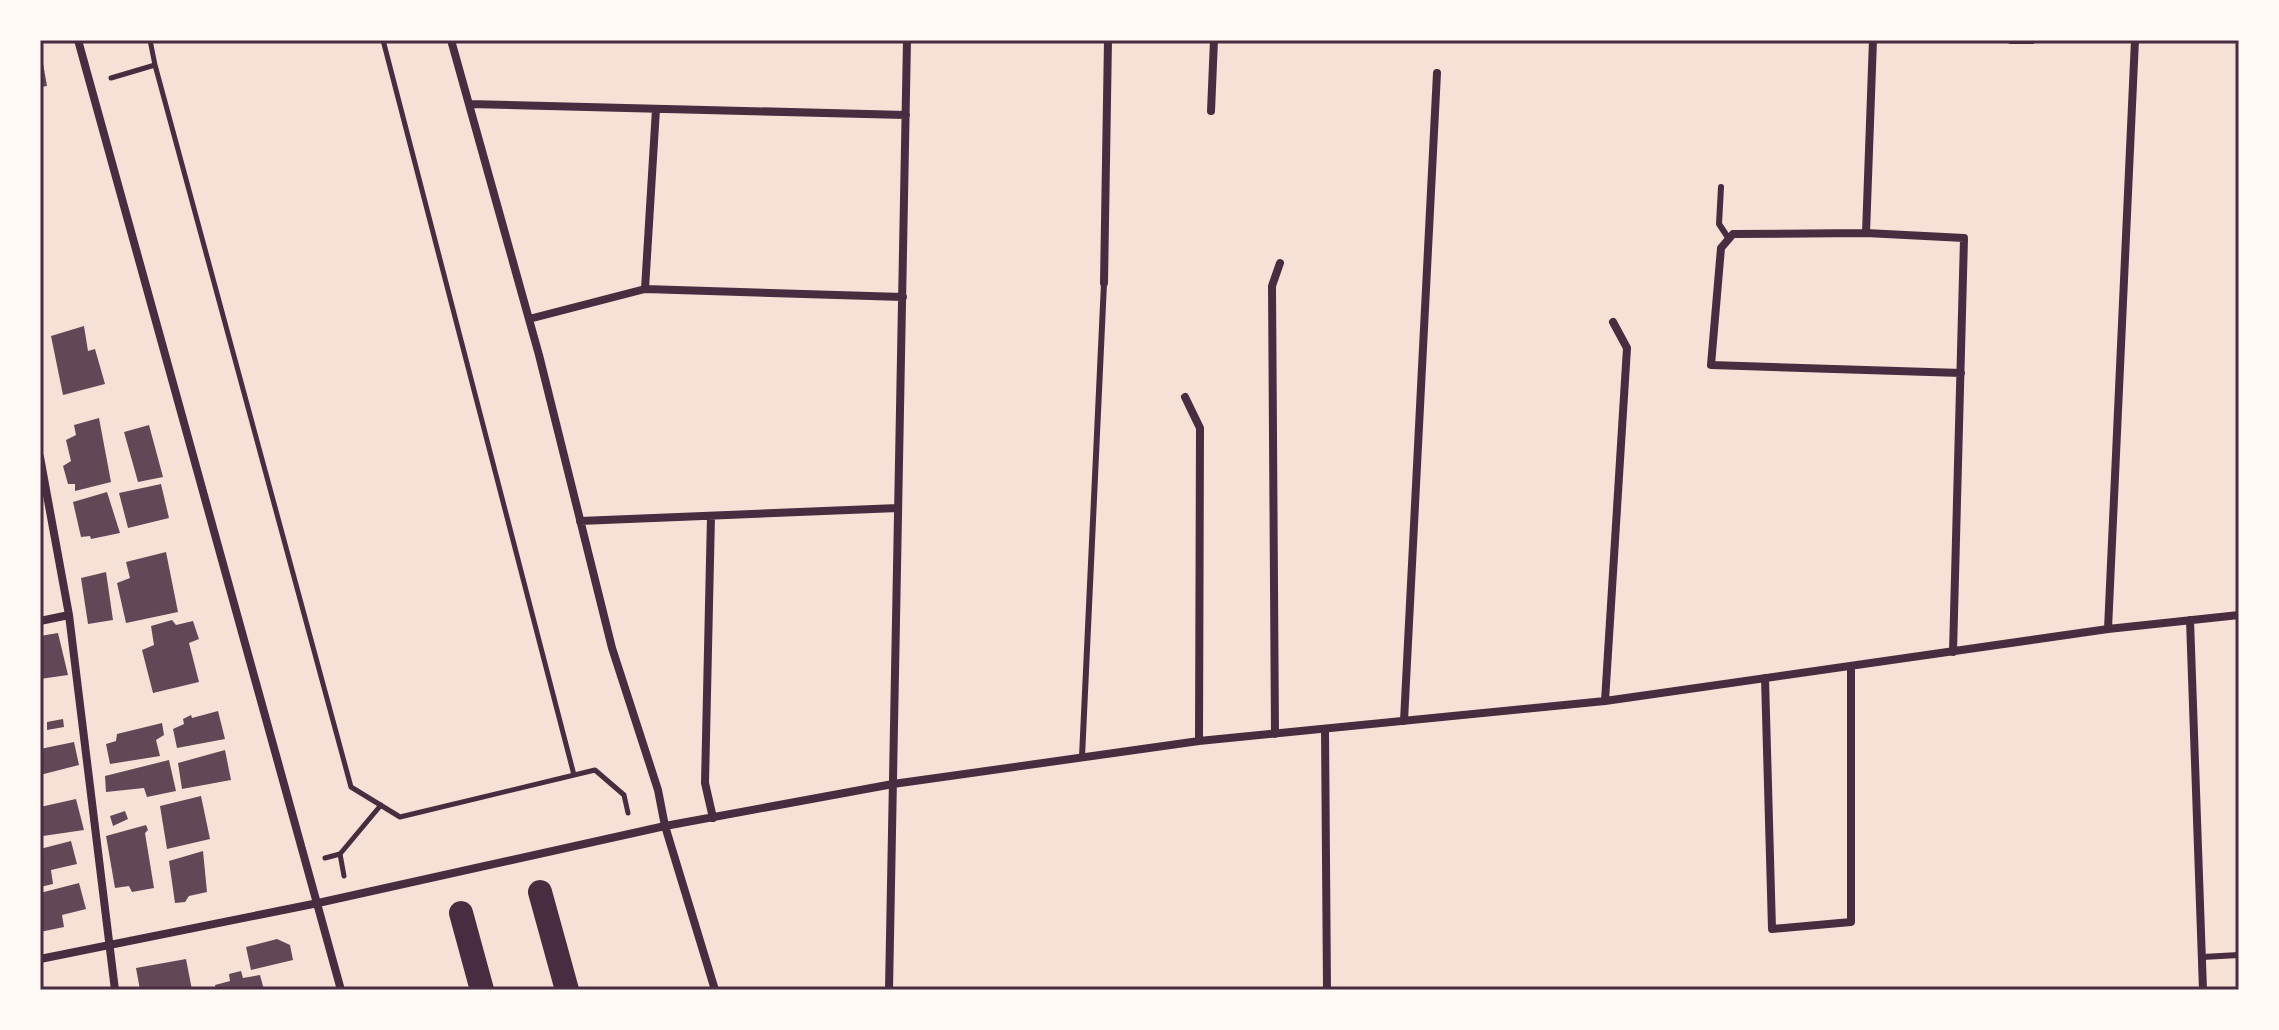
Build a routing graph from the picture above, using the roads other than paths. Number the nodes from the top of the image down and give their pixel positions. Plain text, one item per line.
1 (78, 40) edge
2 (451, 40) edge
3 (907, 40) edge
4 (1108, 40) edge
5 (1214, 40) edge
6 (1873, 40) edge
7 (2011, 40) edge
8 (2032, 40) edge
9 (2135, 40) edge
10 (1437, 73) dead end
11 (469, 104) junction
12 (656, 109) junction
13 (1211, 111) dead end
14 (906, 115) junction
15 (1721, 187) dead end
16 (1866, 233) junction
17 (1729, 239) junction
18 (1280, 263) dead end
19 (1104, 283) joint
20 (645, 289) junction
21 (903, 297) junction
22 (529, 319) junction
23 (1613, 322) dead end
24 (1961, 373) junction
25 (1185, 397) dead end
26 (40, 457) edge
27 (898, 508) junction
28 (711, 516) junction
29 (580, 521) junction
30 (69, 615) junction
31 (2239, 615) edge
32 (2190, 620) junction
33 (40, 621) edge
34 (2108, 629) junction
35 (1953, 652) junction
36 (1851, 666) junction
37 (1765, 678) junction
38 (1605, 701) junction
39 (1404, 721) junction
40 (1325, 729) junction
41 (1275, 734) junction
42 (1199, 741) junction
43 (1082, 757) junction
44 (893, 784) junction
45 (713, 818) junction
46 (665, 826) junction
47 (540, 892) dead end
48 (318, 903) junction
49 (461, 913) dead end
50 (111, 944) junction
51 (2239, 955) edge
52 (2202, 957) junction
53 (40, 959) edge
54 (115, 990) edge
55 (341, 990) edge
56 (482, 990) edge
57 (567, 990) edge
58 (715, 990) edge
59 (889, 990) edge
60 (1327, 990) edge
61 (2203, 990) edge

1 - 48 street
2 - 11 street
3 - 14 street
4 - 19 street
5 - 13 street
6 - 16 street
7 - 8 street
9 - 34 street
10 - 39 street
11 - 12 street
11 - 22 street
12 - 14 street
12 - 20 street
14 - 21 street
15 - 17 lane
16 - 17 street
16 - 24 street
17 - 24 street
18 - 41 street
19 - 43 lane
20 - 21 street
20 - 22 street
21 - 27 street
22 - 29 street
23 - 38 street
24 - 35 street
25 - 42 street
26 - 30 street
27 - 28 street
27 - 44 street
28 - 29 street
28 - 45 street
29 - 46 street
30 - 33 street
30 - 50 street
31 - 32 street
32 - 34 street
32 - 52 street
34 - 35 street
35 - 36 street
36 - 37 street
36 - 37 street
37 - 38 street
38 - 39 street
39 - 40 street
40 - 41 street
40 - 60 street
41 - 42 street
42 - 43 street
43 - 44 street
44 - 45 street
44 - 59 street
45 - 46 street
46 - 48 street
46 - 58 street
47 - 57 highway
48 - 50 street
48 - 55 street
49 - 56 highway
50 - 53 street
50 - 54 street
51 - 52 lane
52 - 61 street

